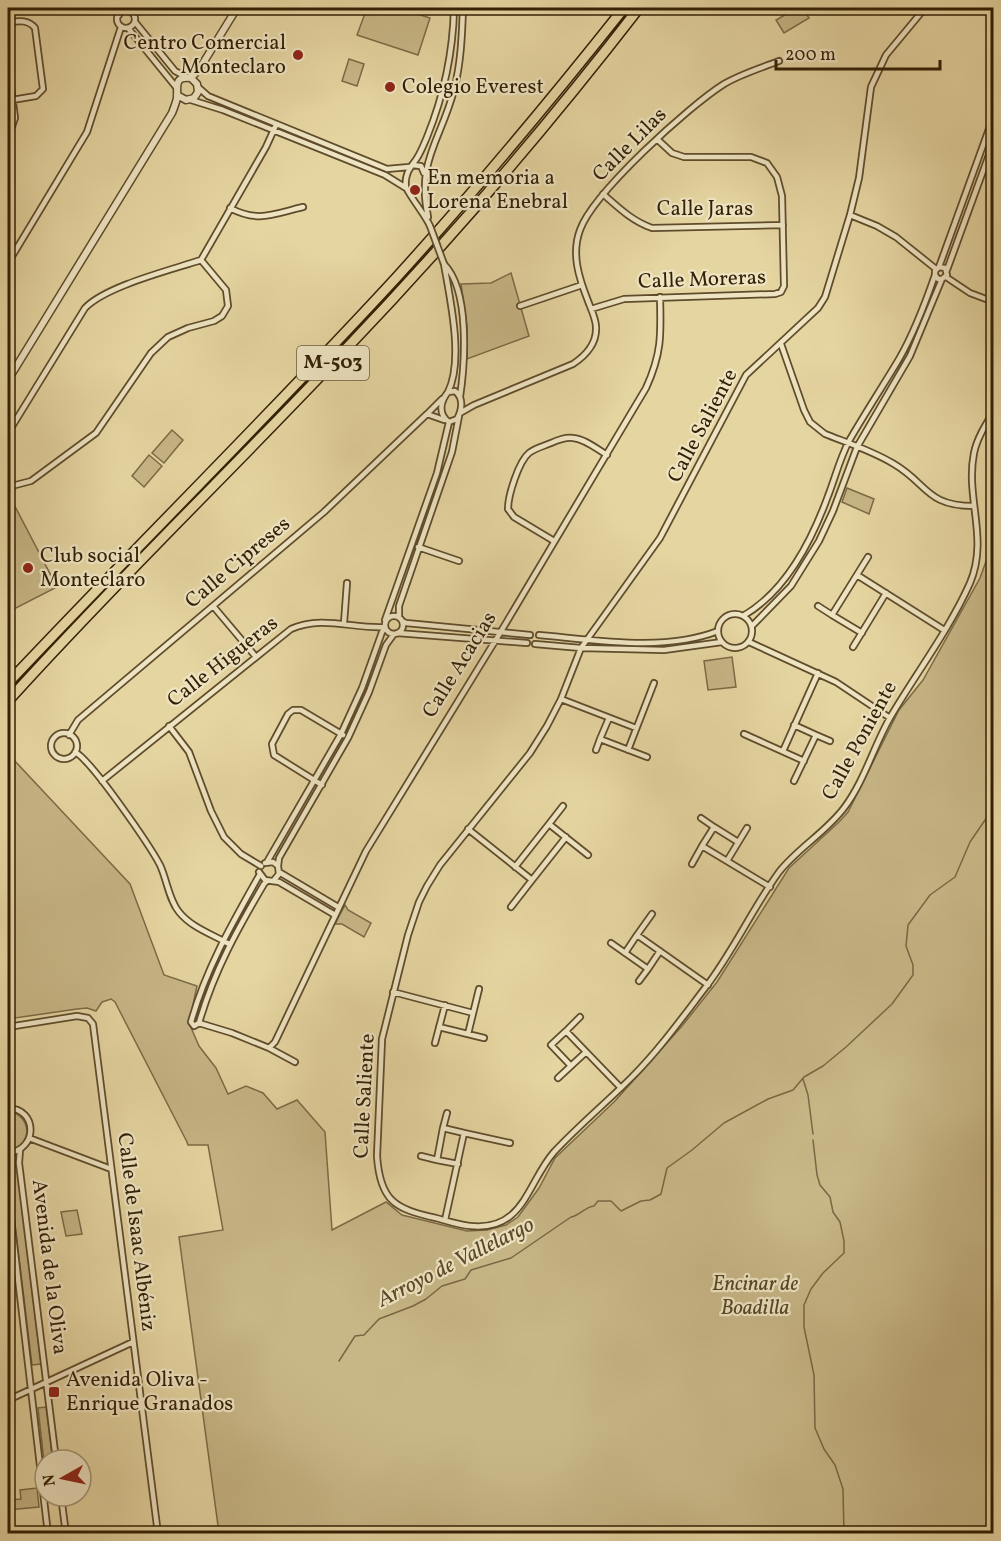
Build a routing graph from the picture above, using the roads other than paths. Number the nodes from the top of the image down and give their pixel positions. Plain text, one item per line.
1 (113, 8) edge
2 (141, 8) edge
3 (237, 8) edge
4 (454, 8) edge
5 (463, 8) edge
6 (624, 8) edge
7 (639, 8) edge
8 (925, 8) edge
9 (124, 9) edge
10 (133, 14) junction
11 (119, 15) junction
12 (8, 22) edge
13 (135, 22) junction
14 (122, 27) junction
15 (128, 28) junction
16 (779, 61) dead end
17 (8, 64) edge
18 (200, 68) junction
19 (188, 78) junction
20 (198, 86) junction
21 (176, 87) junction
22 (177, 95) junction
23 (12, 100) junction
24 (188, 100) junction
25 (171, 115) junction
26 (993, 115) edge
27 (275, 128) junction
28 (8, 138) edge
29 (658, 140) junction
30 (993, 141) edge
31 (411, 166) junction
32 (424, 173) junction
33 (406, 188) junction
34 (424, 194) junction
35 (603, 194) junction
36 (413, 197) junction
37 (303, 207) dead end
38 (230, 208) junction
39 (850, 215) junction
40 (429, 223) junction
41 (783, 225) junction
42 (201, 260) junction
43 (8, 263) edge
44 (444, 264) junction
45 (937, 268) junction
46 (946, 270) junction
47 (934, 275) junction
48 (944, 278) junction
49 (582, 285) junction
50 (660, 297) junction
51 (993, 302) edge
52 (520, 306) dead end
53 (591, 309) junction
54 (781, 344) junction
55 (8, 380) edge
56 (446, 395) junction
57 (460, 398) junction
58 (474, 405) junction
59 (993, 411) edge
60 (427, 414) junction
61 (459, 414) junction
62 (447, 421) junction
63 (8, 433) edge
64 (848, 443) junction
65 (857, 447) junction
66 (607, 454) junction
67 (8, 487) edge
68 (974, 506) junction
69 (554, 541) junction
70 (412, 545) junction
71 (420, 548) junction
72 (868, 557) dead end
73 (459, 561) dead end
74 (857, 575) junction
75 (347, 583) dead end
76 (886, 593) junction
77 (213, 606) junction
78 (818, 606) dead end
79 (832, 615) junction
80 (743, 616) junction
81 (400, 619) junction
82 (385, 620) junction
83 (344, 623) junction
84 (752, 626) junction
85 (385, 628) junction
86 (944, 630) junction
87 (718, 631) junction
88 (500, 633) junction
89 (862, 633) junction
90 (395, 634) junction
91 (530, 635) dead end
92 (539, 635) dead end
93 (588, 639) junction
94 (494, 641) junction
95 (722, 642) junction
96 (749, 642) junction
97 (528, 643) dead end
98 (535, 644) dead end
99 (853, 647) dead end
100 (581, 648) junction
101 (256, 657) junction
102 (818, 673) junction
103 (8, 682) edge
104 (654, 682) dead end
105 (561, 699) junction
106 (8, 701) edge
107 (609, 718) junction
108 (890, 718) junction
109 (794, 725) junction
110 (169, 726) junction
111 (636, 728) junction
112 (341, 734) junction
113 (744, 734) dead end
114 (69, 735) junction
115 (816, 735) junction
116 (348, 738) junction
117 (600, 739) junction
118 (830, 741) dead end
119 (596, 750) dead end
120 (628, 750) junction
121 (783, 751) junction
122 (75, 752) junction
123 (647, 757) dead end
124 (804, 761) junction
125 (314, 780) junction
126 (102, 781) junction
127 (794, 781) dead end
128 (322, 785) junction
129 (563, 806) dead end
130 (701, 818) dead end
131 (549, 824) junction
132 (714, 827) junction
133 (747, 828) dead end
134 (468, 830) junction
135 (566, 837) junction
136 (738, 842) junction
137 (702, 846) junction
138 (588, 855) dead end
139 (727, 861) junction
140 (267, 862) junction
141 (692, 864) dead end
142 (261, 866) junction
143 (515, 867) junction
144 (278, 869) junction
145 (260, 874) junction
146 (532, 880) junction
147 (271, 881) junction
148 (770, 887) junction
149 (338, 907) junction
150 (511, 907) dead end
151 (652, 914) dead end
152 (335, 915) junction
153 (638, 935) junction
154 (222, 940) junction
155 (611, 943) dead end
156 (229, 944) junction
157 (660, 951) junction
158 (625, 952) junction
159 (648, 969) junction
160 (639, 981) dead end
161 (708, 985) junction
162 (479, 989) dead end
163 (393, 992) junction
164 (445, 1005) junction
165 (473, 1013) junction
166 (580, 1017) dead end
167 (199, 1023) junction
168 (8, 1027) edge
169 (439, 1027) junction
170 (566, 1031) junction
171 (468, 1034) junction
172 (484, 1038) dead end
173 (435, 1043) dead end
174 (269, 1048) junction
175 (586, 1052) junction
176 (295, 1062) dead end
177 (571, 1066) junction
178 (558, 1078) dead end
179 (621, 1088) junction
180 (8, 1108) edge
181 (447, 1113) dead end
182 (443, 1128) junction
183 (464, 1133) junction
184 (29, 1138) junction
185 (510, 1143) dead end
186 (20, 1150) junction
187 (8, 1153) edge
188 (421, 1156) dead end
189 (437, 1160) junction
190 (458, 1164) junction
191 (111, 1169) junction
192 (8, 1193) edge
193 (390, 1200) joint
194 (445, 1220) junction
195 (133, 1342) junction
196 (47, 1383) junction
197 (30, 1390) junction
198 (8, 1400) edge
199 (55, 1448) edge
200 (63, 1508) edge
201 (48, 1533) edge
202 (66, 1533) edge
203 (158, 1533) edge

1 - 11 street
2 - 10 street
3 - 18 street
4 - 31 street
5 - 32 street
6 - 103 highway, M-503
7 - 106 highway, M-503
8 - 39 street, Calle Saliente
9 - 10 street
9 - 11 street
10 - 13 street
11 - 14 street
12 - 23 street
13 - 15 street
13 - 19 street
14 - 15 street
14 - 43 street
15 - 21 street
16 - 29 street, Calle Lilas
17 - 23 street
18 - 19 street
18 - 20 street
19 - 20 street
19 - 21 street
20 - 24 street
20 - 27 street
21 - 22 street
22 - 24 street
22 - 25 street
23 - 28 street
24 - 25 street
24 - 27 street
25 - 55 street
26 - 45 street
27 - 31 street
27 - 33 street
27 - 38 street
29 - 35 street, Calle Lilas
29 - 41 street, Calle Moreras
30 - 46 street
31 - 32 street
31 - 33 street
32 - 34 street
33 - 36 street
34 - 36 street
34 - 40 street
35 - 41 street, Calle Jaras
35 - 49 street, Calle Lilas
36 - 40 street
37 - 38 street
38 - 42 street
39 - 45 street
39 - 54 street, Calle Saliente
40 - 44 street, bridge
41 - 50 street, Calle Moreras
42 - 63 street
42 - 67 street
44 - 56 street
44 - 57 street
45 - 46 street
45 - 47 street
46 - 48 street
47 - 48 street
47 - 64 street
48 - 51 street
48 - 65 street
49 - 52 street
49 - 53 street, Calle Lilas
50 - 53 street, Calle Moreras
50 - 66 street, Calle Acacias
53 - 58 street, Calle Lilas
54 - 64 street
54 - 93 street, Calle Saliente
56 - 57 street
56 - 60 street, Calle Cipreses
56 - 62 street
57 - 58 street
57 - 61 street
58 - 61 street, Calle Lilas
59 - 68 street, Calle Poniente
60 - 62 street
60 - 77 street, Calle Cipreses
61 - 62 street, Calle Lilas
61 - 71 street
62 - 70 street
64 - 65 street
64 - 80 street
65 - 68 street
65 - 84 street
66 - 69 street, Calle Acacias
66 - 69 street
68 - 86 street, Calle Poniente
69 - 88 street, Calle Acacias
70 - 71 street
70 - 82 street
71 - 73 street
71 - 81 street
72 - 74 street
74 - 76 street
74 - 79 street
75 - 83 street
76 - 86 street
76 - 89 street
77 - 101 street
77 - 114 street, Calle Cipreses
78 - 79 street
79 - 89 street
80 - 84 street
80 - 87 street
81 - 82 street
81 - 88 street
81 - 90 street
82 - 85 street
83 - 85 street, Calle Higueras
83 - 101 street, Calle Higueras
84 - 96 street
85 - 90 street
85 - 112 street
86 - 108 street, Calle Poniente
87 - 93 street
87 - 95 street
88 - 91 street
88 - 94 street, Calle Acacias
89 - 99 street
90 - 94 street
90 - 116 street
92 - 93 street
93 - 100 street, Calle Saliente
94 - 97 street
94 - 149 street, Calle Acacias
95 - 96 street
95 - 100 street
96 - 102 street
98 - 100 street
100 - 105 street, Calle Saliente
101 - 110 street, Calle Higueras
102 - 108 street
102 - 109 street
104 - 111 street
105 - 107 street
105 - 134 street, Calle Saliente
107 - 111 street
107 - 117 street
108 - 148 street, Calle Poniente
109 - 115 street
109 - 121 street
110 - 126 street, Calle Higueras
110 - 142 street
111 - 120 street
112 - 116 street
112 - 125 street
112 - 125 street
113 - 121 street
114 - 122 street
114 - 122 street
115 - 118 street
115 - 124 street
116 - 128 street
117 - 119 street
117 - 120 street
120 - 123 street
121 - 124 street
122 - 126 street
124 - 127 street
125 - 128 street
125 - 140 street
126 - 154 street
128 - 144 street
129 - 131 street
130 - 132 street
131 - 135 street
131 - 143 street
132 - 136 street
132 - 137 street
133 - 136 street
134 - 143 street
134 - 163 street, Calle Saliente
135 - 138 street
135 - 146 street
136 - 139 street
137 - 139 street
137 - 141 street
139 - 148 street
140 - 142 street
140 - 144 street
142 - 145 street
143 - 146 street
144 - 147 street
144 - 149 street
145 - 147 street
145 - 154 street
146 - 150 street
147 - 152 street
147 - 156 street
148 - 161 street, Calle Poniente
149 - 152 street, Calle Acacias
151 - 153 street
152 - 174 street, Calle Acacias
153 - 157 street
153 - 158 street
154 - 156 street
154 - 167 street
155 - 158 street
156 - 167 street
157 - 159 street
157 - 161 street
158 - 159 street
159 - 160 street
161 - 179 street, Calle Poniente
162 - 165 street
163 - 164 street
163 - 193 street, Calle Saliente
164 - 165 street
164 - 169 street
165 - 171 street
166 - 170 street
167 - 174 street
168 - 191 street, Calle de Isaac Albéniz
169 - 171 street
169 - 173 street
170 - 175 street
170 - 177 street
171 - 172 street
174 - 176 street
175 - 177 street
175 - 179 street
177 - 178 street
179 - 194 street, Calle Poniente
180 - 184 street
181 - 182 street
182 - 183 street
182 - 189 street
183 - 185 street
183 - 190 street
184 - 186 street
184 - 191 street
186 - 187 street
186 - 196 street, Avenida de la Oliva
188 - 189 street
189 - 190 street
190 - 194 street
191 - 195 street, Calle de Isaac Albéniz
192 - 197 street, Avenida de la Oliva
193 - 194 street, Calle Poniente
195 - 196 street
195 - 203 street, Calle de Isaac Albéniz
196 - 197 street
196 - 199 street, Avenida de la Oliva
197 - 198 street
197 - 201 street, Avenida de la Oliva
200 - 202 street

